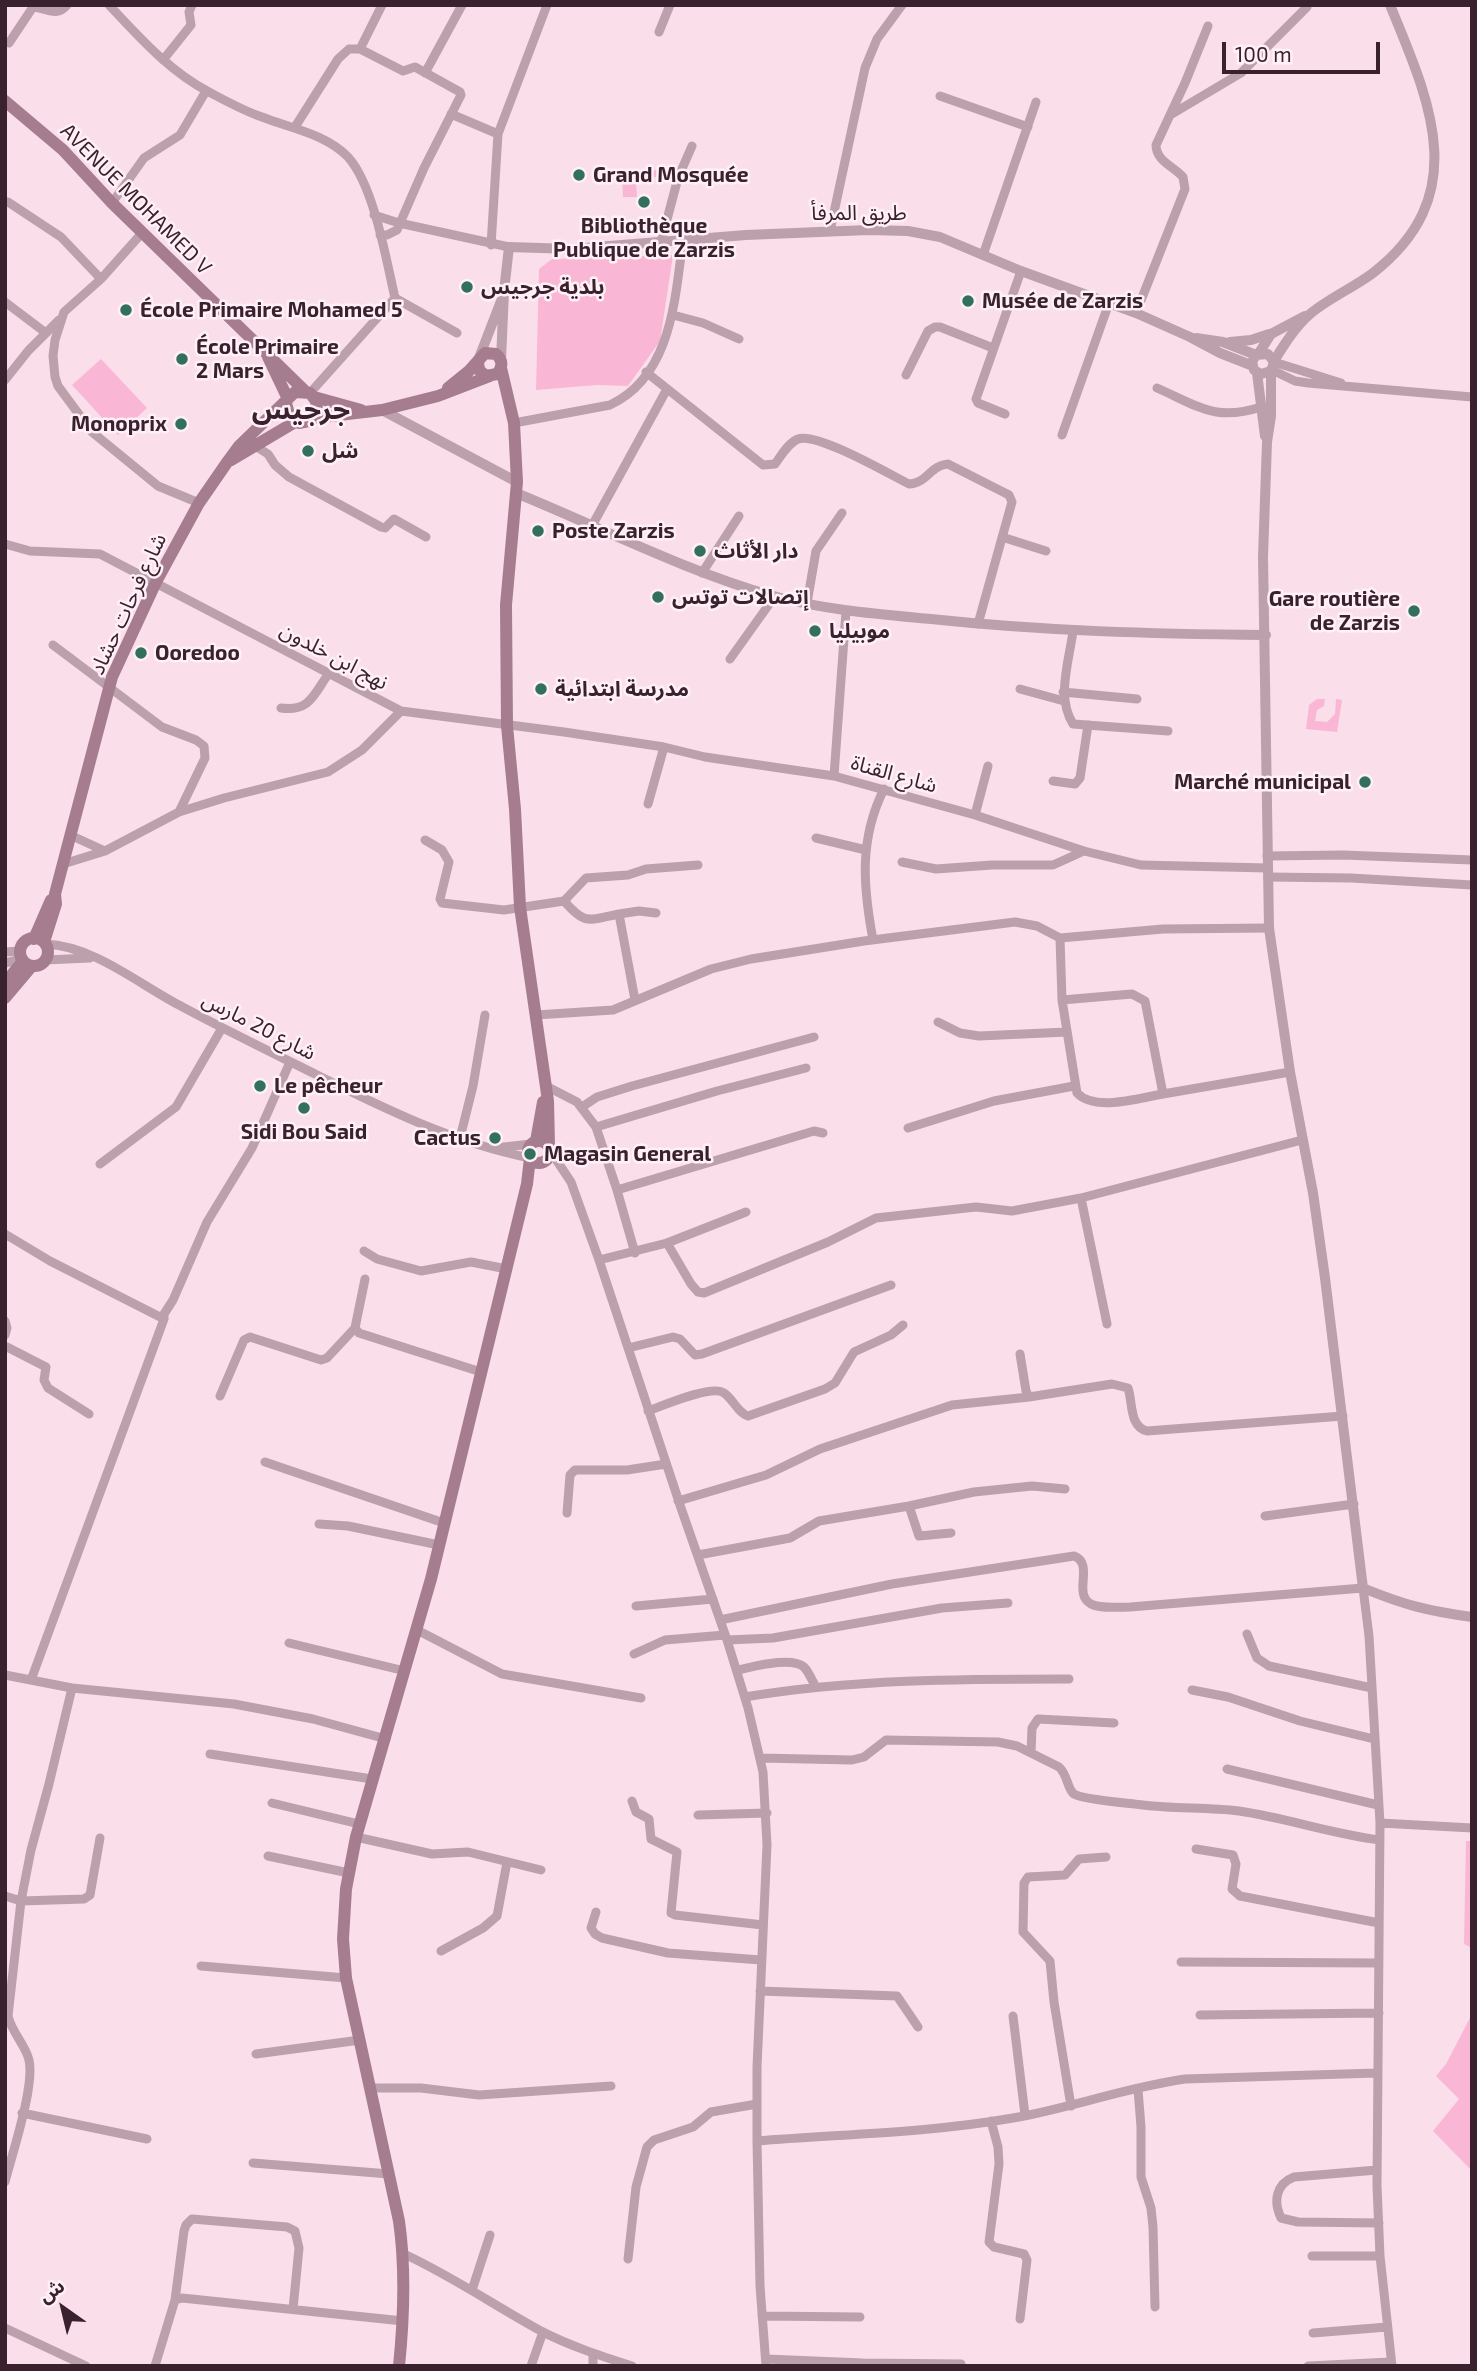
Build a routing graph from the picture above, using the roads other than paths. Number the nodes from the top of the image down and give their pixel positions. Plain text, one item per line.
1 (67, 5) edge
2 (109, 5) edge
3 (192, 5) edge
4 (382, 5) edge
5 (462, 5) edge
6 (547, 5) edge
7 (670, 5) edge
8 (902, 5) edge
9 (1390, 5) edge
10 (1307, 7) edge
11 (1208, 26) dead end
12 (659, 32) dead end
13 (9, 43) dead end
14 (360, 49) junction
15 (163, 60) junction
16 (425, 73) junction
17 (206, 91) junction
18 (940, 96) dead end
19 (5, 101) edge
20 (1037, 102) dead end
21 (451, 114) junction
22 (1171, 114) junction
23 (295, 127) junction
24 (1028, 127) junction
25 (498, 134) junction
26 (692, 146) dead end
27 (8, 202) dead end
28 (112, 203) junction
29 (374, 215) junction
30 (399, 223) junction
31 (831, 232) junction
32 (142, 233) junction
33 (380, 235) junction
34 (683, 240) junction
35 (661, 242) junction
36 (491, 245) junction
37 (509, 247) junction
38 (983, 255) junction
39 (1021, 271) junction
40 (101, 279) junction
41 (504, 291) junction
42 (395, 298) junction
43 (5, 302) edge
44 (1110, 303) junction
45 (1136, 313) junction
46 (1310, 313) junction
47 (673, 314) junction
48 (61, 318) junction
49 (1278, 329) junction
50 (46, 333) junction
51 (457, 333) dead end
52 (1190, 337) junction
53 (739, 339) dead end
54 (1223, 342) junction
55 (993, 348) junction
56 (267, 356) junction
57 (478, 360) junction
58 (1256, 362) junction
59 (1273, 366) junction
60 (497, 370) junction
61 (646, 372) junction
62 (906, 375) dead end
63 (5, 380) edge
64 (1157, 388) dead end
65 (667, 389) junction
66 (310, 394) junction
67 (438, 396) junction
68 (1472, 397) edge
69 (287, 401) junction
70 (1261, 407) junction
71 (382, 410) junction
72 (369, 412) junction
73 (1005, 414) dead end
74 (313, 418) junction
75 (295, 422) junction
76 (514, 423) junction
77 (1062, 435) dead end
78 (1267, 442) junction
79 (255, 446) junction
80 (228, 461) junction
81 (517, 488) junction
82 (199, 503) junction
83 (842, 513) dead end
84 (739, 516) dead end
85 (593, 524) junction
86 (426, 537) dead end
87 (1002, 537) junction
88 (5, 544) edge
89 (1046, 551) dead end
90 (702, 573) junction
91 (156, 582) junction
92 (775, 596) junction
93 (807, 603) junction
94 (846, 611) junction
95 (978, 624) junction
96 (1073, 631) junction
97 (1266, 635) junction
98 (53, 645) dead end
99 (730, 659) dead end
100 (329, 673) junction
101 (109, 689) junction
102 (1020, 689) dead end
103 (1064, 696) junction
104 (1136, 699) dead end
105 (281, 708) dead end
106 (401, 711) junction
107 (1088, 725) junction
108 (507, 726) junction
109 (1168, 731) dead end
110 (664, 747) junction
111 (988, 766) dead end
112 (834, 776) junction
113 (1053, 781) dead end
114 (884, 789) junction
115 (648, 804) dead end
116 (179, 812) junction
117 (975, 815) junction
118 (70, 835) junction
119 (816, 838) dead end
120 (425, 840) dead end
121 (866, 850) junction
122 (105, 851) junction
123 (1084, 851) junction
124 (1267, 856) junction
125 (1472, 860) edge
126 (902, 862) dead end
127 (63, 864) junction
128 (698, 864) dead end
129 (1268, 873) junction
130 (1472, 885) edge
131 (564, 901) junction
132 (520, 907) junction
133 (656, 913) dead end
134 (619, 914) junction
135 (1269, 928) junction
136 (1060, 938) junction
137 (873, 940) junction
138 (41, 942) junction
139 (5, 952) edge
140 (95, 957) junction
141 (24, 959) junction
142 (46, 960) junction
143 (5, 963) edge
144 (5, 983) edge
145 (5, 998) edge
146 (635, 999) junction
147 (1062, 1000) junction
148 (485, 1015) dead end
149 (536, 1015) junction
150 (938, 1022) dead end
151 (222, 1028) junction
152 (1067, 1032) junction
153 (814, 1037) dead end
154 (290, 1062) junction
155 (806, 1068) dead end
156 (1290, 1072) junction
157 (1074, 1086) junction
158 (546, 1089) junction
159 (1163, 1094) junction
160 (582, 1107) junction
161 (596, 1127) junction
162 (908, 1128) dead end
163 (823, 1133) dead end
164 (460, 1138) junction
165 (1302, 1140) junction
166 (550, 1149) junction
167 (534, 1153) junction
168 (100, 1164) dead end
169 (617, 1190) junction
170 (1081, 1198) junction
171 (746, 1212) dead end
172 (5, 1234) edge
173 (667, 1243) junction
174 (364, 1251) dead end
175 (635, 1253) junction
176 (599, 1261) junction
177 (506, 1269) junction
178 (365, 1279) dead end
179 (891, 1284) dead end
180 (164, 1318) junction
181 (5, 1321) edge
182 (1107, 1324) dead end
183 (903, 1325) dead end
184 (355, 1328) junction
185 (5, 1335) edge
186 (6, 1348) edge
187 (628, 1349) junction
188 (1020, 1354) dead end
189 (481, 1372) junction
190 (220, 1396) dead end
191 (1029, 1397) junction
192 (648, 1411) junction
193 (89, 1414) dead end
194 (1343, 1416) junction
195 (265, 1462) dead end
196 (666, 1464) junction
197 (1065, 1489) dead end
198 (678, 1501) junction
199 (1353, 1504) junction
200 (909, 1506) junction
201 (567, 1513) dead end
202 (1265, 1516) dead end
203 (444, 1523) junction
204 (319, 1524) dead end
205 (951, 1533) dead end
206 (439, 1545) junction
207 (698, 1555) junction
208 (1363, 1588) junction
209 (713, 1599) junction
210 (1008, 1603) dead end
211 (636, 1605) dead end
212 (1472, 1617) edge
213 (720, 1619) junction
214 (417, 1630) junction
215 (1247, 1634) dead end
216 (726, 1637) junction
217 (289, 1643) dead end
218 (634, 1654) dead end
219 (737, 1670) junction
220 (405, 1671) junction
221 (5, 1675) edge
222 (1069, 1679) dead end
223 (32, 1681) junction
224 (816, 1687) junction
225 (72, 1688) junction
226 (1372, 1688) junction
227 (1192, 1690) dead end
228 (745, 1697) junction
229 (641, 1698) dead end
230 (1114, 1723) dead end
231 (386, 1739) junction
232 (1374, 1739) junction
233 (1031, 1752) junction
234 (210, 1754) dead end
235 (760, 1758) junction
236 (1227, 1769) dead end
237 (372, 1779) junction
238 (632, 1801) dead end
239 (272, 1803) dead end
240 (1378, 1805) junction
241 (767, 1813) junction
242 (698, 1815) dead end
243 (1380, 1823) junction
244 (1472, 1828) edge
245 (357, 1830) junction
246 (100, 1838) dead end
247 (1380, 1840) junction
248 (1196, 1849) dead end
249 (268, 1856) dead end
250 (1106, 1857) dead end
251 (507, 1862) junction
252 (541, 1870) dead end
253 (349, 1873) junction
254 (5, 1896) edge
255 (21, 1901) junction
256 (596, 1912) dead end
257 (1379, 1923) junction
258 (763, 1925) junction
259 (442, 1951) dead end
260 (761, 1960) junction
261 (1181, 1962) dead end
262 (1379, 1963) junction
263 (201, 1966) dead end
264 (8, 1978) edge
265 (346, 1978) junction
266 (760, 1991) junction
267 (1379, 2014) junction
268 (1200, 2015) dead end
269 (1013, 2016) dead end
270 (918, 2027) dead end
271 (5, 2039) edge
272 (18, 2040) junction
273 (360, 2040) junction
274 (256, 2054) dead end
275 (1376, 2073) junction
276 (611, 2086) dead end
277 (371, 2088) junction
278 (1138, 2090) junction
279 (757, 2104) junction
280 (1071, 2106) junction
281 (22, 2113) junction
282 (1025, 2115) junction
283 (991, 2121) junction
284 (147, 2139) dead end
285 (757, 2141) junction
286 (253, 2163) dead end
287 (1377, 2170) junction
288 (389, 2174) junction
289 (5, 2182) edge
290 (1379, 2223) junction
291 (490, 2235) dead end
292 (404, 2254) junction
293 (1311, 2256) dead end
294 (1380, 2256) junction
295 (628, 2259) dead end
296 (472, 2290) junction
297 (175, 2300) junction
298 (1155, 2307) dead end
299 (293, 2309) junction
300 (762, 2316) junction
301 (860, 2316) dead end
302 (1020, 2319) dead end
303 (403, 2321) junction
304 (1387, 2327) junction
305 (5, 2328) edge
306 (542, 2332) junction
307 (1313, 2333) dead end
308 (593, 2354) junction
309 (766, 2363) edge
310 (961, 2364) dead end
311 (1391, 2364) edge
312 (86, 2366) edge
313 (155, 2366) edge
314 (400, 2366) edge
315 (531, 2366) edge
316 (593, 2366) edge
317 (632, 2366) edge
318 (1308, 2366) edge

1 - 13 street
2 - 15 street
3 - 15 street
4 - 14 street
5 - 16 street
6 - 25 street
7 - 12 street
8 - 31 street
9 - 46 street
10 - 22 street
11 - 22 street
14 - 16 street
14 - 23 street
15 - 17 street
16 - 21 street
17 - 23 street
17 - 28 street
18 - 24 street
19 - 28 main road, AVENUE MOHAMED V
20 - 24 street
21 - 25 street
21 - 30 street
22 - 45 street
23 - 29 street
24 - 38 street
25 - 36 street
26 - 35 street
27 - 40 street
28 - 32 main road, AVENUE MOHAMED V
29 - 30 street
29 - 33 street
30 - 33 street
30 - 36 street
31 - 34 street, طريق المرفأ
31 - 38 street, طريق المرفأ
32 - 40 street
32 - 56 main road, AVENUE MOHAMED V
33 - 42 street
34 - 35 street, طريق المرفأ
34 - 47 street
35 - 37 street, طريق المرفأ
36 - 37 street
37 - 41 street
38 - 39 street, طريق المرفأ
39 - 44 street, طريق المرفأ
39 - 55 street
40 - 48 street
41 - 57 street
41 - 60 street
42 - 51 street
42 - 66 street
43 - 50 street
44 - 45 street, طريق المرفأ
44 - 77 street
45 - 52 street, طريق المرفأ
46 - 49 street
46 - 59 street
47 - 53 street
47 - 61 street
48 - 50 street
48 - 82 street
49 - 54 street
49 - 58 street
50 - 63 street
52 - 54 street
52 - 58 street
54 - 58 street
55 - 62 street
55 - 73 street
56 - 66 main road, AVENUE MOHAMED V
56 - 69 main road, AVENUE MOHAMED V
57 - 60 main road
57 - 60 main road
57 - 67 main road
58 - 59 street
58 - 59 street
58 - 70 street
59 - 68 street
59 - 78 street
60 - 67 main road
60 - 76 main road
61 - 65 street
61 - 76 street
64 - 70 street
65 - 85 street
65 - 87 street
66 - 69 main road
66 - 72 main road
66 - 74 main road
67 - 71 main road
69 - 75 main road
69 - 80 main road, شارع فرحات حشاد
70 - 78 street
71 - 72 main road
71 - 81 street
72 - 74 main road
74 - 75 main road
75 - 79 main road, شارع فرحات حشاد
76 - 81 main road
78 - 97 street
79 - 80 main road, شارع فرحات حشاد
79 - 86 street
80 - 82 main road, شارع فرحات حشاد
81 - 85 street
81 - 108 main road
82 - 91 main road, شارع فرحات حشاد
83 - 93 street
84 - 90 street
85 - 90 street
87 - 89 street
87 - 95 street
88 - 91 street, نهج ابن خلدون
90 - 92 street
91 - 100 street, نهج ابن خلدون
91 - 101 main road, شارع فرحات حشاد
92 - 93 street
92 - 99 street
93 - 94 street
94 - 95 street
94 - 112 street
95 - 96 street
96 - 97 street
96 - 103 street
97 - 124 street
98 - 101 street
100 - 105 street
100 - 106 street, نهج ابن خلدون
101 - 116 street
101 - 118 main road, شارع فرحات حشاد
102 - 103 street
103 - 104 street
103 - 107 street
106 - 108 street, نهج ابن خلدون
106 - 116 street
107 - 109 street
107 - 113 street
108 - 110 street, شارع القناة
108 - 132 main road
110 - 112 street, شارع القناة
110 - 115 street
111 - 117 street
112 - 114 street, شارع القناة
114 - 117 street, شارع القناة
114 - 121 street
116 - 122 street
117 - 123 street, شارع القناة
118 - 122 street
118 - 127 main road, شارع فرحات حشاد
119 - 121 street
120 - 132 street
121 - 137 street
122 - 127 street
123 - 126 street
123 - 129 street, شارع القناة
124 - 125 street
124 - 129 street
127 - 138 main road, شارع فرحات حشاد
128 - 131 street
129 - 130 street, شارع القناة
129 - 135 street
131 - 132 street
131 - 134 street
132 - 149 main road
133 - 134 street
134 - 146 street
135 - 136 street
135 - 156 street
136 - 137 street
136 - 147 street
137 - 146 street
138 - 140 street, شارع 20 مارس
138 - 141 main road
138 - 142 main road
139 - 141 street
140 - 142 street
140 - 151 street, شارع 20 مارس
141 - 142 main road
141 - 143 street
141 - 144 main road
141 - 145 main road
146 - 149 street
147 - 152 street
147 - 159 street
148 - 164 street
149 - 158 main road
150 - 152 street
151 - 154 street, شارع 20 مارس
151 - 168 street
152 - 157 street
153 - 160 street
154 - 164 street, شارع 20 مارس
154 - 180 street
155 - 161 street
156 - 159 street
156 - 165 street
157 - 159 street
157 - 162 street
158 - 160 street
158 - 166 main road
158 - 167 main road
160 - 161 street
161 - 169 street
163 - 169 street
164 - 167 street, شارع 20 مارس
165 - 170 street
165 - 194 street
166 - 167 main road
166 - 167 main road
166 - 176 street
167 - 177 main road
169 - 175 street
170 - 173 street
170 - 182 street
171 - 173 street
172 - 180 street
173 - 175 street
174 - 177 street
175 - 176 street
176 - 187 street
177 - 189 main road
178 - 184 street
179 - 187 street
180 - 223 street
181 - 185 street
183 - 192 street
184 - 189 street
184 - 190 street
186 - 193 street
187 - 192 street
188 - 191 street
189 - 203 main road
191 - 194 street
191 - 198 street
192 - 196 street
194 - 199 street
195 - 203 street
196 - 198 street
196 - 201 street
197 - 200 street
198 - 207 street
199 - 202 street
199 - 208 street
200 - 205 street
200 - 207 street
203 - 206 main road
204 - 206 street
206 - 214 main road
207 - 209 street
208 - 212 street
208 - 213 street
208 - 226 street
209 - 211 street
209 - 213 street
210 - 216 street
213 - 216 street
214 - 220 main road
214 - 229 street
215 - 226 street
216 - 218 street
216 - 219 street
217 - 220 street
219 - 224 street
219 - 228 street
220 - 231 main road
221 - 223 street
222 - 224 street
223 - 225 street
224 - 228 street
225 - 231 street
225 - 255 street
226 - 232 street
227 - 232 street
228 - 235 street
230 - 233 street
231 - 237 main road
232 - 240 street
233 - 235 street
233 - 247 street
234 - 237 street
235 - 241 street
236 - 240 street
237 - 245 main road
238 - 258 street
239 - 245 street
240 - 243 street
241 - 242 street
241 - 258 street
243 - 244 street
243 - 247 street
245 - 251 street
245 - 253 main road
246 - 255 street
247 - 257 street
248 - 257 street
249 - 253 street
250 - 280 street
251 - 252 street
251 - 259 street
253 - 265 main road
254 - 255 street
255 - 264 street
256 - 260 street
257 - 262 street
258 - 260 street
260 - 266 street
261 - 262 street
262 - 267 street
263 - 265 street
264 - 272 street
265 - 273 main road
266 - 270 street
266 - 279 street
267 - 268 street
267 - 275 street
269 - 282 street
271 - 272 street
272 - 281 street
273 - 274 street
273 - 277 main road
275 - 278 street
275 - 287 street
276 - 277 street
277 - 288 main road
278 - 280 street
278 - 298 street
279 - 285 street
279 - 295 street
280 - 282 street
281 - 284 street
281 - 289 street
282 - 283 street
283 - 285 street
283 - 302 street
285 - 300 street
286 - 288 street
287 - 290 street
287 - 290 street
288 - 292 main road
290 - 294 street
291 - 296 street
292 - 296 street
292 - 303 main road
293 - 294 street
294 - 304 street
296 - 306 street
297 - 299 street
297 - 299 street
297 - 313 street
299 - 303 street
300 - 301 street
300 - 309 street
303 - 314 main road
304 - 307 street
304 - 311 street
305 - 312 street
306 - 308 street
306 - 315 street
308 - 316 street
308 - 317 street
309 - 310 street
311 - 318 street

